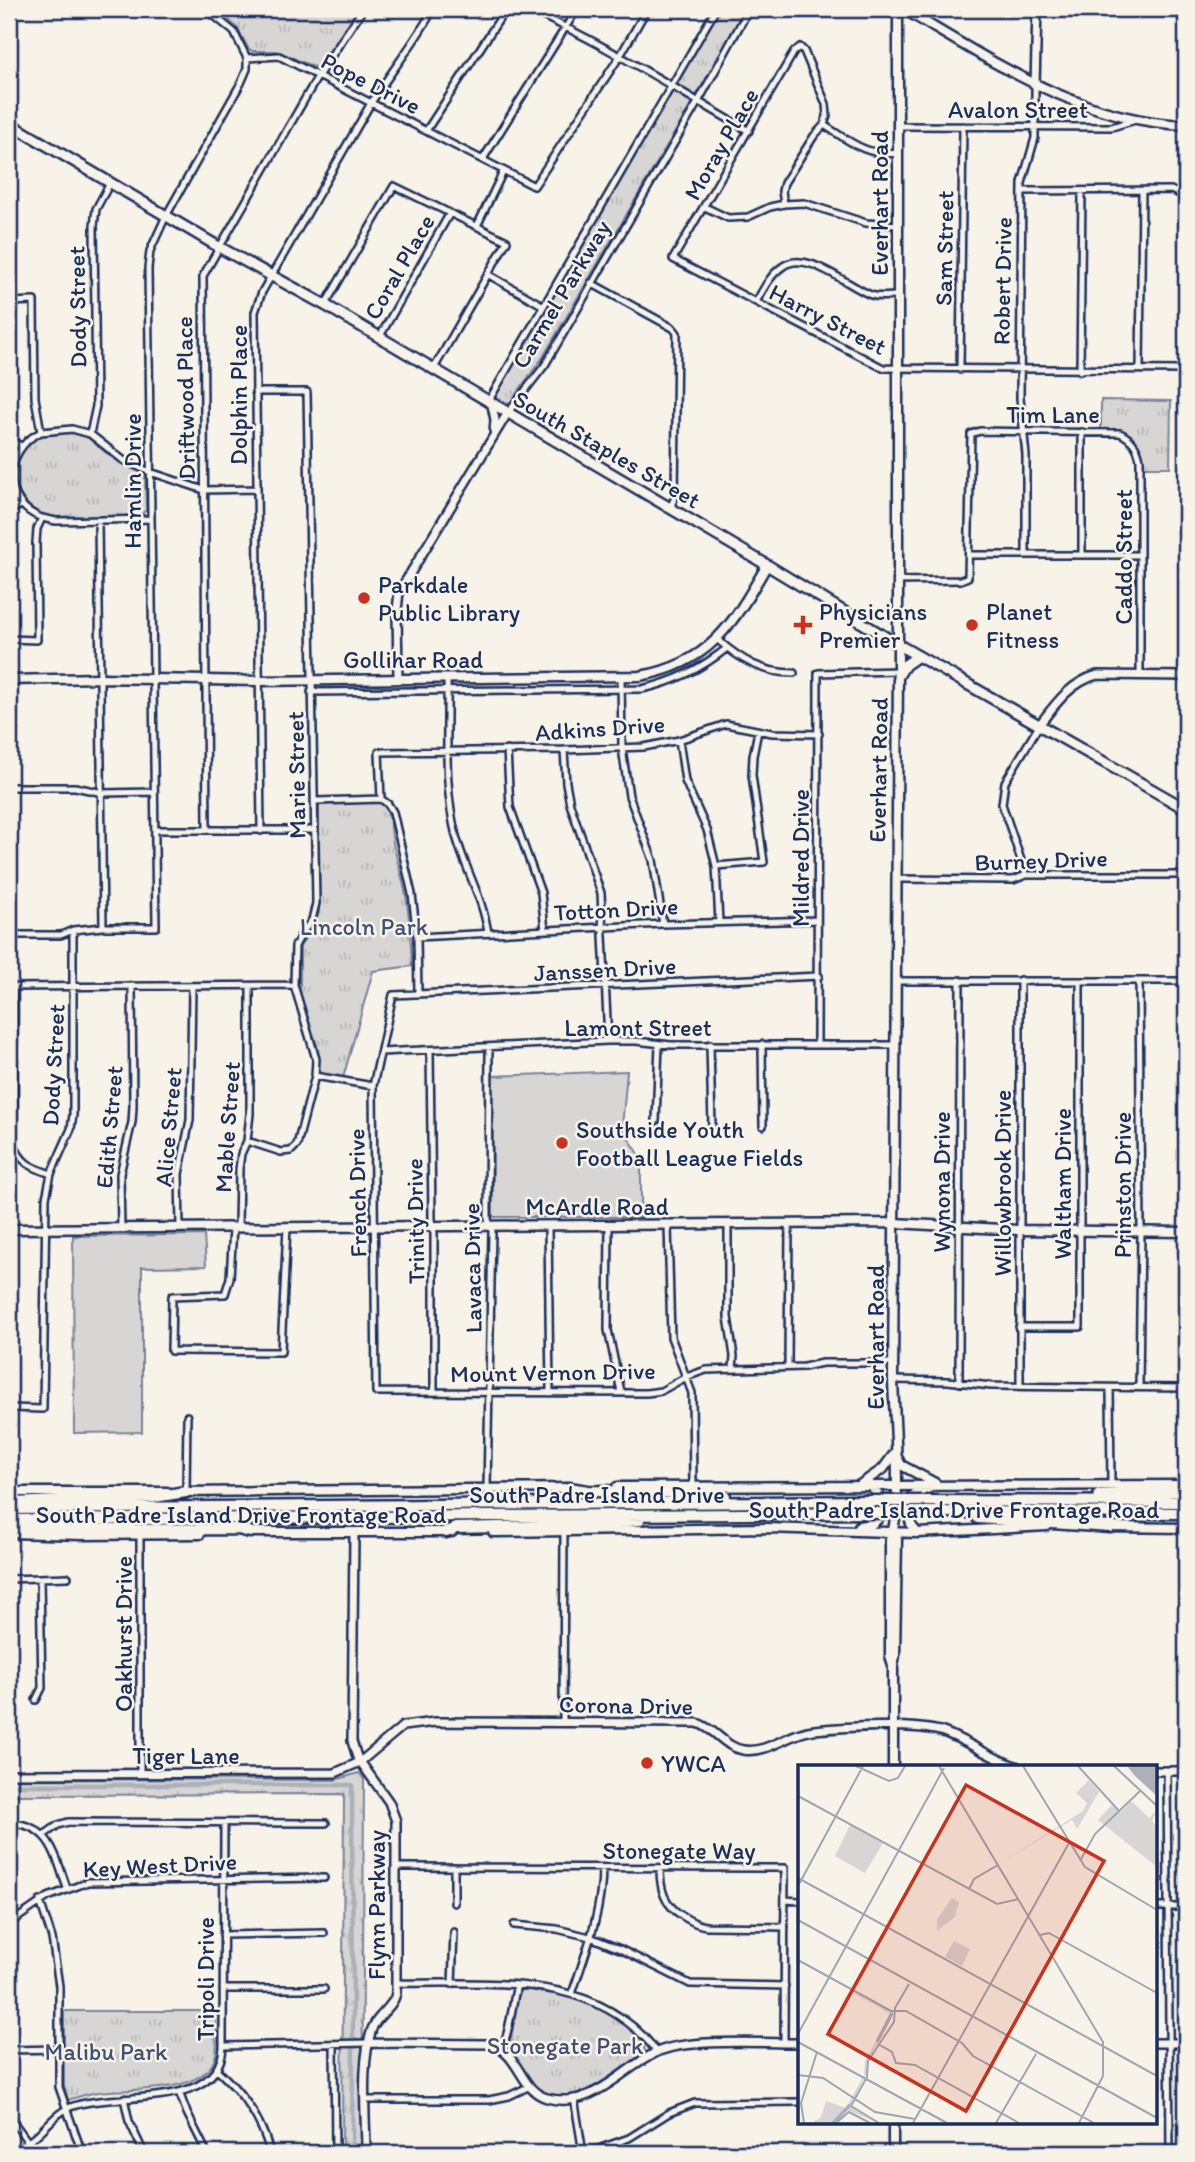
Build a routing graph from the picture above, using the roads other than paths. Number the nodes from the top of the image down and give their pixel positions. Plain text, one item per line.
1 (15, 9) edge
2 (206, 9) edge
3 (363, 9) edge
4 (433, 9) edge
5 (506, 9) edge
6 (527, 9) edge
7 (577, 9) edge
8 (647, 9) edge
9 (716, 9) edge
10 (749, 9) edge
11 (900, 9) edge
12 (1037, 9) edge
13 (9, 19) edge
14 (566, 27) junction
15 (620, 56) junction
16 (247, 58) junction
17 (318, 76) junction
18 (1035, 85) junction
19 (670, 87) junction
20 (698, 102) junction
21 (371, 103) junction
22 (1136, 119) junction
23 (9, 123) edge
24 (824, 125) junction
25 (1186, 125) edge
26 (898, 126) junction
27 (963, 126) junction
28 (1036, 128) junction
29 (426, 131) junction
30 (749, 131) junction
31 (898, 153) junction
32 (483, 159) junction
33 (503, 172) junction
34 (110, 183) junction
35 (1022, 191) junction
36 (1082, 191) junction
37 (1142, 191) junction
38 (1186, 197) edge
39 (785, 204) junction
40 (705, 208) junction
41 (450, 213) junction
42 (166, 216) junction
43 (898, 225) junction
44 (477, 226) junction
45 (219, 247) junction
46 (673, 259) joint
47 (489, 275) junction
48 (272, 276) junction
49 (591, 283) junction
50 (898, 296) junction
51 (9, 302) edge
52 (756, 302) junction
53 (325, 305) junction
54 (542, 305) junction
55 (379, 338) junction
56 (898, 369) junction
57 (433, 370) junction
58 (960, 370) junction
59 (1020, 370) junction
60 (1080, 370) junction
61 (1140, 370) junction
62 (1186, 370) edge
63 (255, 392) junction
64 (490, 403) junction
65 (508, 414) junction
66 (41, 432) junction
67 (1023, 432) junction
68 (1082, 432) junction
69 (90, 434) junction
70 (494, 436) junction
71 (9, 440) edge
72 (1132, 441) joint
73 (21, 446) junction
74 (150, 472) junction
75 (256, 489) junction
76 (204, 490) junction
77 (21, 505) junction
78 (670, 508) junction
79 (9, 511) edge
80 (42, 518) junction
81 (150, 519) junction
82 (98, 521) junction
83 (970, 555) junction
84 (1026, 555) junction
85 (1082, 555) junction
86 (1140, 555) junction
87 (767, 565) junction
88 (897, 581) junction
89 (9, 639) edge
90 (718, 640) junction
91 (897, 644) junction
92 (727, 648) junction
93 (918, 656) junction
94 (794, 673) dead end
95 (898, 674) junction
96 (1140, 675) junction
97 (1186, 676) edge
98 (621, 677) junction
99 (99, 678) junction
100 (523, 678) junction
101 (206, 679) junction
102 (311, 679) junction
103 (350, 679) junction
104 (398, 679) junction
105 (410, 679) junction
106 (447, 679) junction
107 (9, 680) edge
108 (152, 680) junction
109 (259, 681) junction
110 (523, 690) junction
111 (621, 690) junction
112 (350, 691) junction
113 (410, 691) junction
114 (447, 691) junction
115 (312, 692) junction
116 (1040, 724) junction
117 (758, 731) junction
118 (819, 734) junction
119 (679, 740) junction
120 (622, 748) junction
121 (448, 750) junction
122 (507, 750) junction
123 (564, 750) junction
124 (9, 787) edge
125 (154, 792) junction
126 (103, 793) junction
127 (381, 799) junction
128 (316, 801) junction
129 (1186, 809) edge
130 (155, 830) junction
131 (207, 830) junction
132 (315, 830) junction
133 (261, 831) junction
134 (716, 866) junction
135 (1026, 875) junction
136 (1186, 876) edge
137 (896, 879) junction
138 (817, 920) junction
139 (719, 922) junction
140 (663, 924) junction
141 (103, 927) junction
142 (603, 929) junction
143 (73, 930) junction
144 (545, 930) junction
145 (488, 933) junction
146 (9, 935) edge
147 (417, 937) junction
148 (819, 976) junction
149 (960, 980) junction
150 (1020, 980) junction
151 (896, 981) junction
152 (1186, 981) edge
153 (1080, 982) junction
154 (1139, 982) junction
155 (294, 985) junction
156 (132, 986) junction
157 (11, 987) edge
158 (74, 987) junction
159 (192, 987) junction
160 (250, 987) junction
161 (605, 987) junction
162 (393, 995) joint
163 (418, 995) junction
164 (608, 1041) junction
165 (659, 1044) junction
166 (710, 1044) junction
167 (762, 1044) junction
168 (817, 1044) junction
169 (895, 1045) junction
170 (489, 1047) junction
171 (430, 1050) junction
172 (381, 1052) junction
173 (315, 1076) junction
174 (373, 1086) junction
175 (656, 1121) dead end
176 (763, 1126) dead end
177 (712, 1127) dead end
178 (247, 1141) junction
179 (51, 1174) junction
180 (895, 1223) junction
181 (729, 1224) junction
182 (789, 1224) junction
183 (609, 1225) junction
184 (668, 1225) junction
185 (433, 1226) junction
186 (490, 1226) junction
187 (548, 1226) junction
188 (958, 1226) junction
189 (287, 1227) junction
190 (376, 1227) junction
191 (121, 1228) junction
192 (180, 1228) junction
193 (235, 1228) junction
194 (9, 1229) edge
195 (45, 1229) junction
196 (1018, 1230) junction
197 (1080, 1231) junction
198 (1140, 1231) junction
199 (1186, 1232) edge
200 (1019, 1327) junction
201 (894, 1363) junction
202 (788, 1367) junction
203 (733, 1369) junction
204 (686, 1377) junction
205 (893, 1380) junction
206 (959, 1383) junction
207 (1020, 1386) junction
208 (1110, 1388) junction
209 (1139, 1388) junction
210 (1186, 1388) edge
211 (434, 1391) junction
212 (490, 1391) junction
213 (376, 1392) joint
214 (621, 1392) junction
215 (550, 1393) junction
216 (9, 1408) edge
217 (187, 1416) dead end
218 (895, 1453) junction
219 (896, 1484) junction
220 (938, 1484) junction
221 (858, 1485) junction
222 (870, 1485) junction
223 (1186, 1485) edge
224 (693, 1486) junction
225 (1111, 1486) junction
226 (569, 1488) junction
227 (487, 1489) junction
228 (1186, 1491) edge
229 (9, 1492) edge
230 (186, 1492) junction
231 (823, 1501) junction
232 (970, 1501) junction
233 (1186, 1502) edge
234 (9, 1503) edge
235 (9, 1509) edge
236 (927, 1512) junction
237 (1186, 1513) edge
238 (667, 1515) junction
239 (9, 1520) edge
240 (9, 1526) edge
241 (1110, 1527) junction
242 (1186, 1528) edge
243 (810, 1529) junction
244 (564, 1531) junction
245 (894, 1531) junction
246 (250, 1532) junction
247 (446, 1532) junction
248 (9, 1533) edge
249 (918, 1533) junction
250 (354, 1534) junction
251 (140, 1535) junction
252 (68, 1577) dead end
253 (40, 1578) junction
254 (9, 1579) edge
255 (36, 1700) dead end
256 (563, 1722) junction
257 (893, 1728) junction
258 (360, 1762) junction
259 (1000, 1764) edge
260 (893, 1765) edge
261 (1156, 1771) edge
262 (1167, 1771) junction
263 (1186, 1771) edge
264 (9, 1774) edge
265 (140, 1774) junction
266 (11, 1823) edge
267 (224, 1823) junction
268 (326, 1823) dead end
269 (44, 1836) junction
270 (9, 1852) edge
271 (397, 1867) junction
272 (454, 1867) junction
273 (603, 1867) junction
274 (660, 1868) junction
275 (324, 1878) dead end
276 (223, 1879) junction
277 (67, 1888) junction
278 (785, 1900) junction
279 (798, 1900) edge
280 (40, 1901) junction
281 (454, 1903) dead end
282 (1156, 1907) edge
283 (1168, 1907) junction
284 (1186, 1907) edge
285 (9, 1924) edge
286 (514, 1925) dead end
287 (785, 1927) junction
288 (454, 1932) dead end
289 (324, 1933) dead end
290 (223, 1935) junction
291 (590, 1937) junction
292 (396, 1983) junction
293 (453, 1984) junction
294 (517, 1985) junction
295 (785, 1986) junction
296 (223, 1989) junction
297 (324, 1989) dead end
298 (572, 1994) junction
299 (368, 2043) junction
300 (784, 2043) junction
301 (798, 2043) edge
302 (1156, 2043) edge
303 (1170, 2043) junction
304 (1186, 2043) edge
305 (334, 2044) junction
306 (223, 2046) junction
307 (502, 2048) junction
308 (59, 2049) junction
309 (9, 2050) edge
310 (657, 2052) junction
311 (217, 2070) junction
312 (530, 2086) junction
313 (179, 2092) junction
314 (124, 2098) junction
315 (574, 2098) junction
316 (366, 2099) junction
317 (798, 2102) edge
318 (66, 2109) junction
319 (9, 2116) edge
320 (892, 2124) edge
321 (29, 2142) junction
322 (10, 2153) edge
323 (82, 2153) edge
324 (144, 2153) edge
325 (207, 2153) edge
326 (270, 2153) edge
327 (335, 2153) edge
328 (366, 2153) edge
329 (585, 2153) edge
330 (892, 2153) edge
331 (1170, 2153) edge

1 - 13 street
2 - 16 street
3 - 17 street, Driftwood Place
4 - 21 street, Dolphin Place
5 - 29 street
6 - 14 street
7 - 14 street
8 - 15 street
9 - 19 street, Carmel Parkway
10 - 20 street, Carmel Parkway
11 - 18 main road
11 - 26 main road, Everhart Road
12 - 18 street, Robert Drive
14 - 15 street
14 - 32 street
15 - 19 street
15 - 33 street, Pope Drive
16 - 17 street, Pope Drive
16 - 42 street, Hamlin Drive
17 - 21 street, Pope Drive
17 - 45 street, Driftwood Place
18 - 22 main road
18 - 28 street, Robert Drive
19 - 20 street
19 - 54 street, Carmel Parkway
20 - 30 street
20 - 49 street, Carmel Parkway
21 - 29 street, Pope Drive
21 - 48 street, Dolphin Place
22 - 25 main road
22 - 28 street, Avalon Street
23 - 34 main road, South Staples Street
24 - 30 street, Moray Place
24 - 31 street
24 - 39 street
26 - 27 street, Avalon Street
26 - 31 main road, Everhart Road
27 - 28 street, Avalon Street
27 - 58 street, Sam Street
28 - 35 street, Robert Drive
29 - 32 street, Pope Drive
30 - 40 street, Moray Place
31 - 43 main road, Everhart Road
32 - 33 street, Pope Drive
33 - 44 street, Coral Place
34 - 42 main road, South Staples Street
34 - 69 street, Dody Street
35 - 36 street
35 - 59 street, Robert Drive
36 - 37 street
36 - 60 street
37 - 38 street
37 - 61 street
39 - 40 street
39 - 43 street
40 - 46 street, Moray Place
41 - 44 street
41 - 53 street
41 - 55 street, Coral Place
42 - 45 main road, South Staples Street
42 - 74 street, Hamlin Drive
43 - 50 main road, Everhart Road
44 - 47 street
45 - 48 main road, South Staples Street
45 - 76 street, Driftwood Place
46 - 52 street, Harry Street
47 - 54 street
47 - 57 street
48 - 53 main road, South Staples Street
48 - 63 street, Dolphin Place
49 - 65 street, Carmel Parkway
49 - 78 street
50 - 52 street
50 - 56 main road, Everhart Road
51 - 66 street
52 - 56 street, Harry Street
53 - 55 main road, South Staples Street
54 - 64 street, Carmel Parkway
55 - 57 main road, South Staples Street
56 - 58 street, Harry Street
56 - 88 main road, Everhart Road
57 - 64 main road, South Staples Street
58 - 59 street, Harry Street
59 - 60 street, Harry Street
59 - 67 street, Robert Drive
60 - 61 street, Harry Street
61 - 62 street, Harry Street
63 - 75 street, Dolphin Place
63 - 102 street, Marie Street
64 - 65 main road, South Staples Street
64 - 70 street
65 - 70 street, Carmel Parkway
65 - 78 main road, South Staples Street
66 - 69 street
66 - 73 street
67 - 68 street, Tim Lane
67 - 83 street, Tim Lane
67 - 84 street, Robert Drive
68 - 72 street, Tim Lane
68 - 85 street
69 - 74 street
70 - 104 street, Carmel Parkway
71 - 73 street
72 - 86 street, Caddo Street
73 - 77 street
74 - 76 street
74 - 81 street, Hamlin Drive
75 - 76 street
75 - 109 street, Dolphin Place
76 - 101 street, Driftwood Place
77 - 79 street
77 - 80 street
78 - 87 main road, South Staples Street
80 - 82 street
80 - 89 street
81 - 82 street
81 - 108 street, Hamlin Drive
82 - 99 street
83 - 84 street
83 - 88 street
84 - 85 street
85 - 86 street
86 - 96 street, Caddo Street
87 - 90 main road, Gollihar Road
87 - 91 main road, South Staples Street
88 - 91 main road, Everhart Road
90 - 92 street
90 - 98 main road, Gollihar Road
91 - 93 main road, South Staples Street
91 - 95 main road, Everhart Road
92 - 94 street
92 - 111 street
93 - 95 main road
93 - 116 main road, South Staples Street
95 - 118 street, Mildred Drive
95 - 137 main road, Everhart Road
96 - 97 street
96 - 116 street
98 - 100 main road, Gollihar Road
98 - 111 street
99 - 107 main road, Gollihar Road
99 - 108 main road, Gollihar Road
99 - 126 street
100 - 106 main road, Gollihar Road
100 - 110 street
101 - 108 main road, Gollihar Road
101 - 109 main road, Gollihar Road
101 - 131 street, Driftwood Place
102 - 103 main road, Gollihar Road
102 - 109 main road, Gollihar Road
102 - 115 street, Marie Street
103 - 104 main road, Gollihar Road
103 - 112 street
104 - 105 main road, Gollihar Road
105 - 106 main road, Gollihar Road
105 - 113 street
106 - 114 street
108 - 125 street, Hamlin Drive
109 - 133 street, Dolphin Place
110 - 111 street
110 - 114 street
111 - 120 street
112 - 113 street
112 - 115 street
113 - 114 street
114 - 121 street
115 - 128 street, Marie Street
116 - 129 main road, South Staples Street
116 - 135 street
117 - 118 street, Adkins Drive
117 - 119 street, Adkins Drive
117 - 134 street
118 - 138 street, Mildred Drive
119 - 120 street, Adkins Drive
119 - 134 street
120 - 123 street, Adkins Drive
120 - 140 street
121 - 122 street, Adkins Drive
121 - 127 street, Adkins Drive
121 - 145 street
122 - 123 street, Adkins Drive
122 - 144 street
123 - 142 street
124 - 126 street
125 - 126 street
125 - 130 street, Hamlin Drive
126 - 141 street
127 - 128 street
127 - 147 street
128 - 132 street, Marie Street
130 - 131 street
130 - 141 street, Hamlin Drive
131 - 133 street
132 - 133 street
132 - 155 street, Marie Street
134 - 139 street
135 - 136 street, Burney Drive
135 - 137 street, Burney Drive
137 - 151 main road, Everhart Road
138 - 139 street, Totton Drive
138 - 148 street, Mildred Drive
139 - 140 street, Totton Drive
140 - 142 street, Totton Drive
141 - 143 street
142 - 144 street, Totton Drive
142 - 161 street
143 - 146 street
143 - 158 street, Dody Street
144 - 145 street, Totton Drive
145 - 147 street, Totton Drive
147 - 163 street
148 - 161 street, Janssen Drive
148 - 168 street, Mildred Drive
149 - 150 street
149 - 151 street
149 - 188 street, Wynona Drive
150 - 153 street
150 - 196 street, Willowbrook Drive
151 - 169 main road, Everhart Road
152 - 154 street
153 - 154 street
153 - 197 street, Waltham Drive
154 - 198 street, Prinston Drive
155 - 160 street
155 - 173 street, Marie Street
156 - 158 street
156 - 159 street
156 - 191 street, Edith Street
157 - 158 street
157 - 179 street
158 - 179 street, Dody Street
159 - 160 street
159 - 192 street, Alice Street
160 - 178 street, Mable Street
161 - 163 street, Janssen Drive
161 - 164 street
162 - 163 street, Janssen Drive
162 - 172 street, French Drive
164 - 165 street, Lamont Street
164 - 170 street, Lamont Street
165 - 166 street, Lamont Street
165 - 175 street
166 - 167 street, Lamont Street
166 - 177 street
167 - 168 street, Lamont Street
167 - 176 street
168 - 169 street, Lamont Street
169 - 180 main road, Everhart Road
170 - 171 street, Lamont Street
170 - 186 street, Lavaca Drive
171 - 172 street, Lamont Street
171 - 185 street, Trinity Drive
172 - 174 street, French Drive
173 - 174 street
173 - 178 street, Marie Street
174 - 190 street, French Drive
178 - 193 street, Mable Street
179 - 195 street, Dody Street
180 - 182 main road, McArdle Road
180 - 188 main road, McArdle Road
180 - 201 main road, Everhart Road
181 - 182 main road, McArdle Road
181 - 184 main road, McArdle Road
181 - 203 street
182 - 202 street
183 - 184 main road, McArdle Road
183 - 187 main road, McArdle Road
183 - 214 street
184 - 204 street
185 - 186 main road, McArdle Road
185 - 190 main road, McArdle Road
185 - 211 street, Trinity Drive
186 - 187 main road, McArdle Road
186 - 212 street, Lavaca Drive
187 - 215 street
188 - 196 main road, McArdle Road
188 - 206 street, Wynona Drive
189 - 190 main road, McArdle Road
189 - 193 main road, McArdle Road
189 - 193 street, Mable Street
190 - 213 street, French Drive
191 - 192 main road, McArdle Road
191 - 195 main road, McArdle Road
192 - 193 main road, McArdle Road
194 - 195 main road, McArdle Road
195 - 216 street, Dody Street
196 - 197 main road, McArdle Road
196 - 200 street, Willowbrook Drive
197 - 198 main road, McArdle Road
197 - 200 street, Waltham Drive
198 - 199 main road, McArdle Road
198 - 209 street, Prinston Drive
200 - 207 street, Willowbrook Drive
201 - 202 street, Mount Vernon Drive
201 - 205 main road, Everhart Road
202 - 203 street, Mount Vernon Drive
203 - 204 street, Mount Vernon Drive
204 - 214 street, Mount Vernon Drive
204 - 224 street
205 - 206 street
205 - 218 main road, Everhart Road
206 - 207 street
207 - 208 street
208 - 209 street
208 - 225 street
209 - 210 street
211 - 212 street, Mount Vernon Drive
211 - 213 street, Mount Vernon Drive
212 - 215 street, Mount Vernon Drive
212 - 227 street, Lavaca Drive
214 - 215 street, Mount Vernon Drive
217 - 230 street
218 - 219 main road, Everhart Road
218 - 220 main road
218 - 221 main road
219 - 220 main road, South Padre Island Drive Frontage Road
219 - 222 main road, South Padre Island Drive Frontage Road
219 - 245 main road, Everhart Road
220 - 225 main road, South Padre Island Drive Frontage Road
220 - 249 main road
221 - 222 main road, South Padre Island Drive Frontage Road
221 - 224 main road, South Padre Island Drive Frontage Road
222 - 243 main road
223 - 225 main road, South Padre Island Drive Frontage Road
224 - 226 main road, South Padre Island Drive Frontage Road
226 - 227 main road, South Padre Island Drive Frontage Road
226 - 231 highway
227 - 230 main road, South Padre Island Drive Frontage Road
228 - 232 highway
229 - 230 main road, South Padre Island Drive Frontage Road
230 - 234 highway
231 - 232 highway, South Padre Island Drive, bridge
231 - 235 highway, South Padre Island Drive
232 - 233 highway, South Padre Island Drive
236 - 237 highway, South Padre Island Drive
236 - 238 highway, South Padre Island Drive, bridge
236 - 241 highway
238 - 239 highway, South Padre Island Drive
238 - 247 highway
240 - 246 highway
241 - 242 main road, South Padre Island Drive Frontage Road
241 - 249 main road, South Padre Island Drive Frontage Road
243 - 244 main road, South Padre Island Drive Frontage Road
243 - 245 main road, South Padre Island Drive Frontage Road
244 - 247 main road, South Padre Island Drive Frontage Road
244 - 256 street
245 - 249 main road, South Padre Island Drive Frontage Road
245 - 257 main road, Everhart Road
246 - 250 main road, South Padre Island Drive Frontage Road
246 - 251 main road, South Padre Island Drive Frontage Road
247 - 250 main road, South Padre Island Drive Frontage Road
248 - 251 main road, South Padre Island Drive Frontage Road
250 - 258 street, Flynn Parkway
251 - 265 street, Oakhurst Drive
252 - 253 street
253 - 254 street
253 - 255 street
256 - 257 street, Corona Drive
256 - 258 street, Corona Drive
257 - 259 street, Corona Drive
257 - 260 main road, Everhart Road
258 - 265 street, Tiger Lane
258 - 271 street, Flynn Parkway
261 - 262 street
262 - 263 street
262 - 283 street
264 - 265 street, Tiger Lane
266 - 269 street
266 - 270 street
267 - 268 street
267 - 269 street
267 - 276 street, Tripoli Drive
269 - 277 street
271 - 272 street, Stonegate Way
271 - 292 street, Flynn Parkway
272 - 273 street, Stonegate Way
272 - 281 street
273 - 274 street, Stonegate Way
273 - 291 street
274 - 278 street, Stonegate Way
274 - 287 street
275 - 276 street, Key West Drive
276 - 277 street, Key West Drive
276 - 290 street, Tripoli Drive
277 - 280 street, Key West Drive
278 - 279 street
278 - 287 street, Stonegate Way
280 - 285 street, Key West Drive
280 - 308 street
282 - 283 street
283 - 284 street
283 - 303 street
286 - 291 street
287 - 295 street, Stonegate Way
288 - 293 street
289 - 290 street
290 - 296 street, Tripoli Drive
291 - 295 street
291 - 298 street
292 - 293 street
292 - 299 street, Flynn Parkway
293 - 294 street
294 - 298 street
294 - 307 street
295 - 300 street, Stonegate Way
296 - 297 street
296 - 306 street, Tripoli Drive
298 - 310 street
299 - 305 street
299 - 307 street
299 - 316 street, Flynn Parkway
300 - 301 street
300 - 310 street
302 - 303 street
303 - 304 street
303 - 331 street
305 - 306 street
305 - 327 street
306 - 311 street, Tripoli Drive
307 - 312 street
308 - 309 street
308 - 318 street
310 - 315 street
311 - 313 street, Tripoli Drive
311 - 326 street
312 - 315 street
312 - 316 street
313 - 314 street, Tripoli Drive
313 - 325 street
314 - 318 street, Tripoli Drive
314 - 324 street
315 - 329 street
316 - 328 street, Flynn Parkway
317 - 329 street
318 - 321 street, Tripoli Drive
318 - 323 street
319 - 321 street
320 - 330 main road
321 - 322 street, Tripoli Drive

